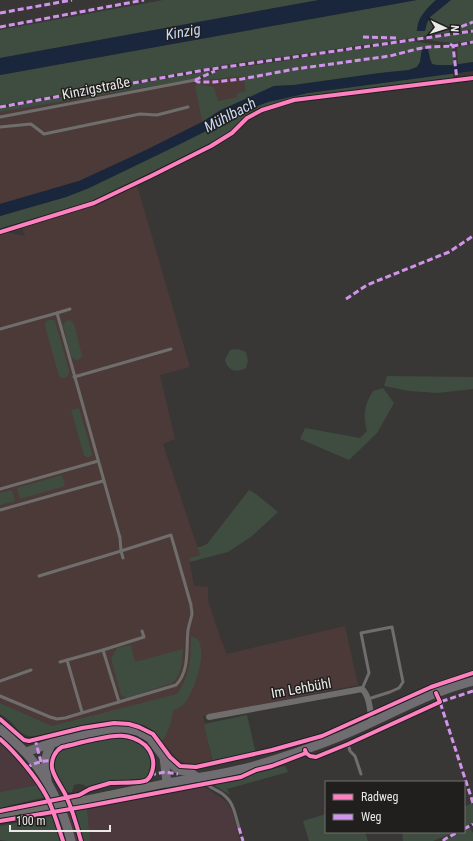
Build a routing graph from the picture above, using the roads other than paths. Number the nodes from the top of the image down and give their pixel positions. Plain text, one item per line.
1 (195, 80) dead end
2 (188, 107) dead end
3 (0, 117) edge
4 (0, 127) edge
5 (70, 309) dead end
6 (57, 314) junction
7 (0, 329) edge
8 (171, 349) dead end
9 (74, 377) junction
10 (98, 461) junction
11 (103, 481) junction
12 (0, 489) edge
13 (0, 510) edge
14 (121, 551) junction
15 (123, 558) dead end
16 (39, 576) dead end
17 (142, 631) dead end
18 (104, 650) junction
19 (67, 660) junction
20 (60, 662) dead end
21 (31, 670) dead end
22 (0, 681) edge
23 (473, 681) edge
24 (362, 689) junction
25 (436, 694) junction
26 (0, 696) edge
27 (368, 699) junction
28 (119, 702) junction
29 (82, 712) junction
30 (209, 717) dead end
31 (372, 722) junction
32 (0, 729) edge
33 (52, 743) junction
34 (348, 744) junction
35 (305, 750) junction
36 (26, 752) junction
37 (164, 757) junction
38 (361, 774) dead end
39 (199, 777) junction
40 (47, 781) junction
41 (167, 783) junction
42 (0, 816) edge
43 (239, 828) dead end
44 (71, 841) edge

1 - 3 lane, Kinzigstraße
2 - 4 lane
5 - 6 lane
6 - 7 lane
6 - 9 lane
8 - 9 lane
9 - 10 lane
10 - 11 lane
10 - 12 lane
11 - 13 lane
11 - 14 lane
14 - 15 lane
14 - 16 lane
14 - 28 lane
17 - 18 lane
18 - 19 lane
18 - 28 lane
19 - 20 lane
19 - 29 lane
21 - 22 lane
23 - 25 main road
24 - 27 street
24 - 27 lane
24 - 30 street, Im Lehbühl
25 - 31 main road
25 - 34 lane
26 - 29 lane
27 - 31 street
28 - 29 lane
31 - 35 main road
32 - 36 main road
33 - 36 main road
33 - 37 main road
33 - 40 main road
34 - 35 lane
34 - 38 lane
35 - 39 main road
36 - 40 main road
37 - 39 main road
37 - 41 main road
39 - 41 main road
39 - 43 lane
40 - 44 main road
41 - 42 main road

